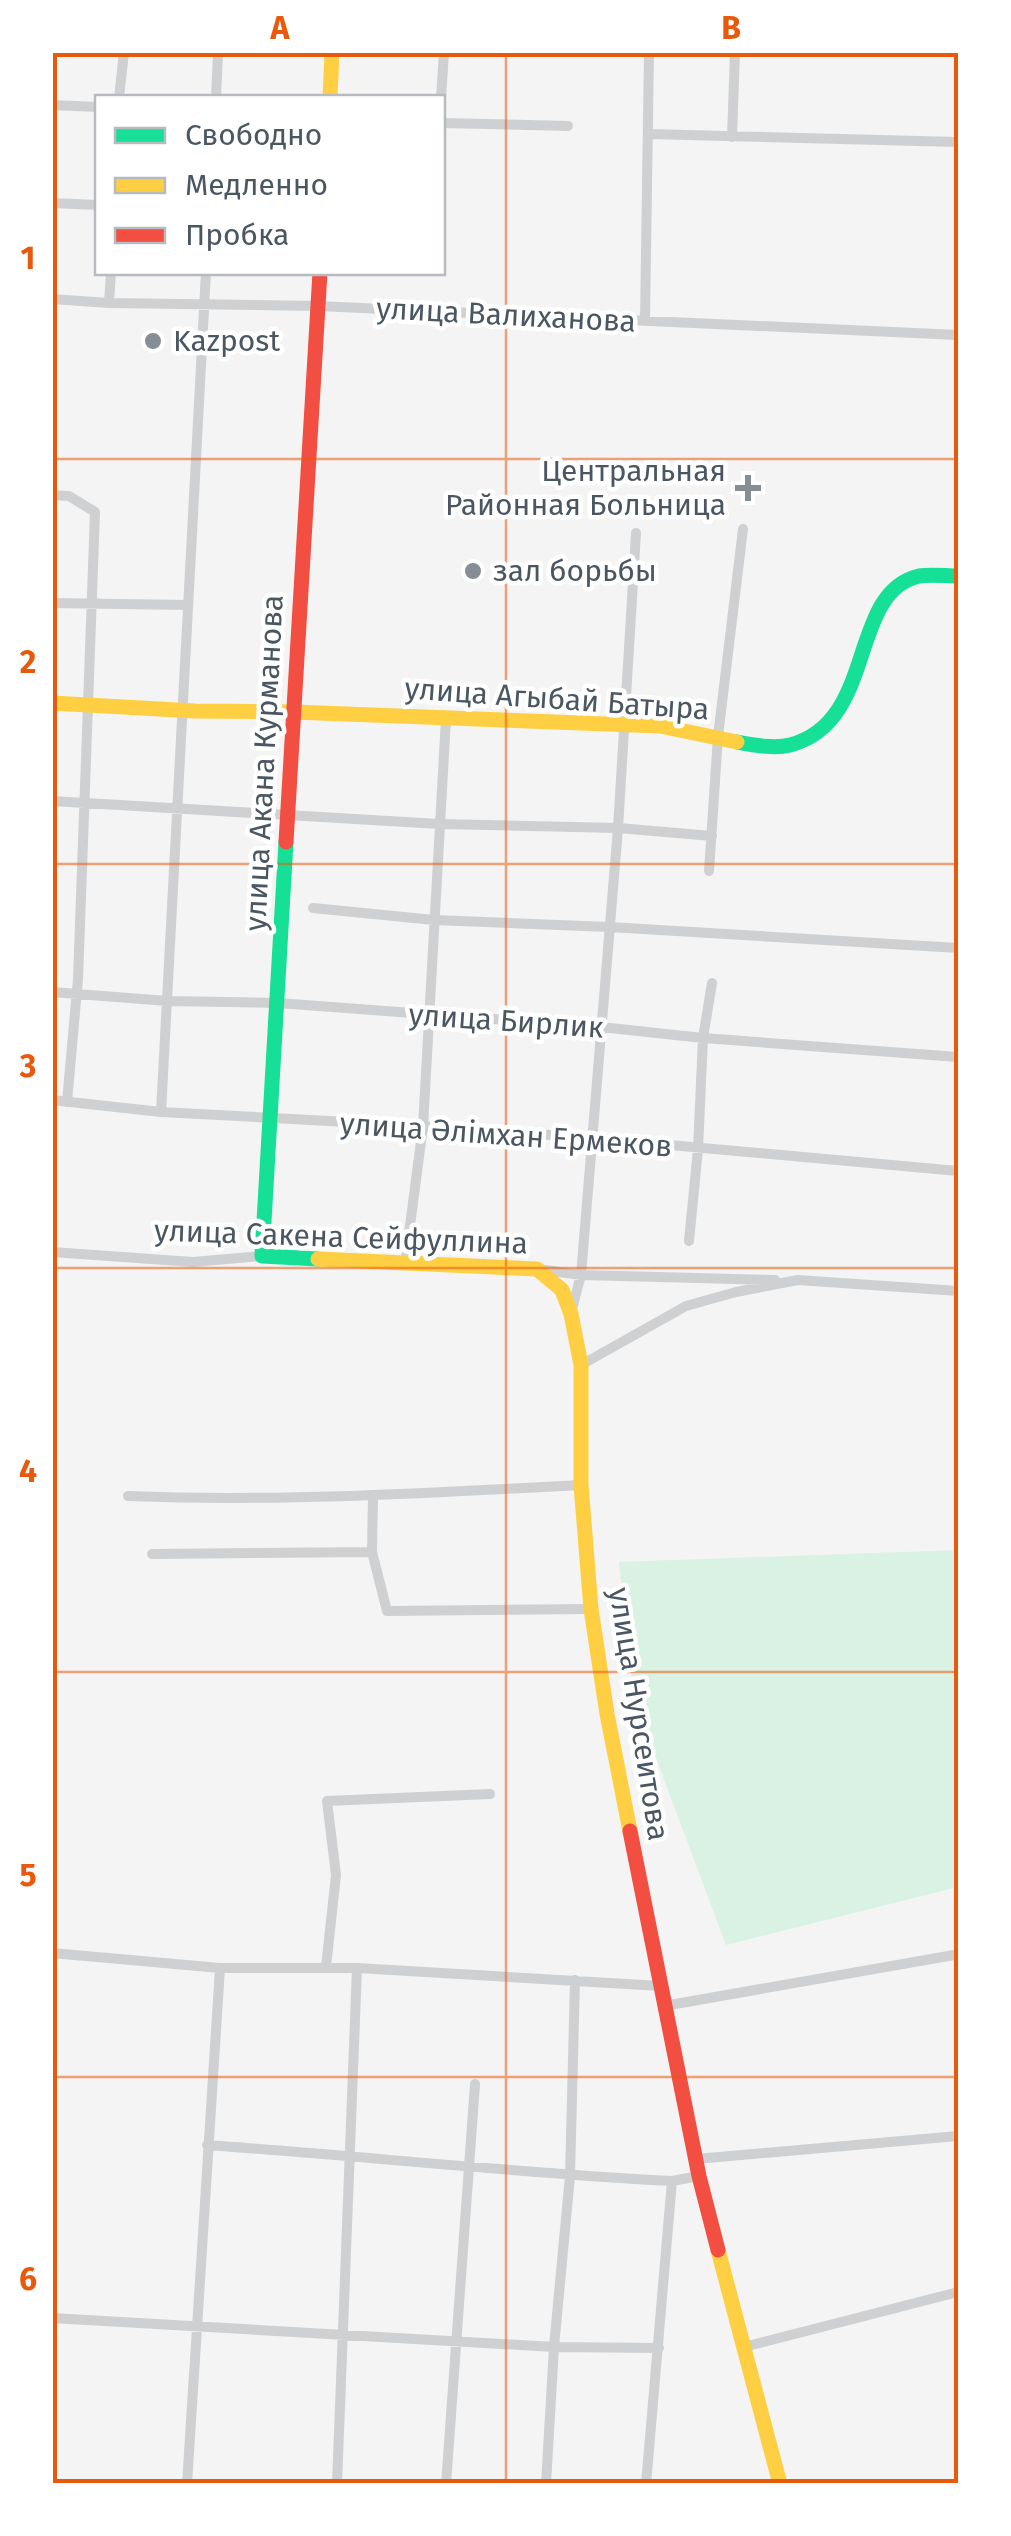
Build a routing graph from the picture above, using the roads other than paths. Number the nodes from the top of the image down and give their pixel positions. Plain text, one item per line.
1 (124, 52) edge
2 (218, 52) edge
3 (332, 52) edge
4 (444, 52) edge
5 (649, 52) edge
6 (736, 52) edge
7 (119, 95) edge
8 (216, 95) edge
9 (330, 95) edge
10 (441, 95) edge
11 (52, 105) edge
12 (95, 107) edge
13 (445, 123) edge
14 (568, 126) dead end
15 (649, 134) junction
16 (732, 137) junction
17 (958, 142) edge
18 (52, 203) edge
19 (95, 205) edge
20 (111, 275) edge
21 (206, 275) edge
22 (320, 275) edge
23 (52, 299) edge
24 (109, 302) junction
25 (204, 304) junction
26 (318, 306) junction
27 (645, 321) junction
28 (958, 335) edge
29 (52, 495) edge
30 (743, 529) dead end
31 (636, 532) dead end
32 (958, 576) edge
33 (52, 603) edge
34 (92, 603) junction
35 (188, 605) junction
36 (52, 703) edge
37 (89, 704) junction
38 (183, 710) junction
39 (294, 712) junction
40 (446, 719) junction
41 (624, 725) junction
42 (718, 736) junction
43 (52, 801) edge
44 (84, 804) junction
45 (178, 808) junction
46 (289, 814) junction
47 (440, 824) junction
48 (618, 828) junction
49 (712, 836) junction
50 (709, 871) dead end
51 (312, 908) dead end
52 (434, 920) junction
53 (609, 927) junction
54 (958, 948) edge
55 (712, 983) dead end
56 (52, 992) edge
57 (77, 994) junction
58 (167, 1001) junction
59 (278, 1003) junction
60 (428, 1015) junction
61 (601, 1027) junction
62 (704, 1038) junction
63 (958, 1057) edge
64 (52, 1100) edge
65 (67, 1102) junction
66 (161, 1112) junction
67 (270, 1118) junction
68 (423, 1126) junction
69 (592, 1138) junction
70 (698, 1150) junction
71 (958, 1171) edge
72 (689, 1241) dead end
73 (52, 1252) edge
74 (262, 1256) junction
75 (405, 1264) junction
76 (537, 1269) junction
77 (581, 1276) junction
78 (798, 1280) junction
79 (958, 1292) edge
80 (570, 1314) junction
81 (581, 1365) junction
82 (581, 1486) junction
83 (128, 1496) dead end
84 (373, 1496) junction
85 (372, 1552) junction
86 (152, 1554) dead end
87 (591, 1609) junction
88 (490, 1794) dead end
89 (52, 1953) edge
90 (954, 1955) dead end
91 (326, 1967) junction
92 (220, 1968) junction
93 (357, 1968) junction
94 (575, 1980) junction
95 (660, 1986) junction
96 (664, 2006) junction
97 (475, 2084) dead end
98 (53, 2126) edge
99 (958, 2136) edge
100 (52, 2138) edge
101 (207, 2145) junction
102 (350, 2155) junction
103 (468, 2167) junction
104 (698, 2168) junction
105 (570, 2176) junction
106 (672, 2181) junction
107 (958, 2292) edge
108 (52, 2318) edge
109 (196, 2328) junction
110 (344, 2335) junction
111 (457, 2340) junction
112 (554, 2347) junction
113 (744, 2347) junction
114 (659, 2348) junction
115 (187, 2484) edge
116 (337, 2484) edge
117 (446, 2484) edge
118 (546, 2484) edge
119 (646, 2484) edge
120 (780, 2484) edge

1 - 7 street
2 - 8 street
3 - 9 main road
4 - 10 street
5 - 15 street
6 - 16 street
11 - 12 street
13 - 14 street
15 - 16 street
15 - 27 street
16 - 17 street
18 - 19 street
20 - 24 street
21 - 25 street
22 - 26 main road, улица Акана Курманова
23 - 24 street, улица Валиханова
24 - 25 street, улица Валиханова
25 - 26 street, улица Валиханова
25 - 35 street
26 - 27 street, улица Валиханова
26 - 39 main road, улица Акана Курманова
27 - 28 street, улица Валиханова
29 - 34 street
30 - 42 street
31 - 41 street
32 - 42 main road, улица Агыбай Батыра
33 - 34 street
34 - 35 street
34 - 37 street
35 - 38 street
36 - 37 main road, улица Агыбай Батыра
37 - 38 main road, улица Агыбай Батыра
37 - 44 street
38 - 39 main road, улица Агыбай Батыра
38 - 45 street
39 - 40 main road, улица Агыбай Батыра
39 - 46 main road, улица Акана Курманова
40 - 41 main road, улица Агыбай Батыра
40 - 47 street
41 - 42 main road, улица Агыбай Батыра
41 - 48 street
42 - 49 street
43 - 44 street
44 - 45 street
44 - 57 street
45 - 46 street
45 - 58 street
46 - 47 street
46 - 59 main road, улица Акана Курманова
47 - 48 street
47 - 52 street
48 - 49 street
48 - 53 street
49 - 50 street
51 - 52 street
52 - 53 street
52 - 60 street
53 - 54 street
53 - 61 street
55 - 62 street
56 - 57 street, улица Бирлик
57 - 58 street, улица Бирлик
57 - 65 street
58 - 59 street, улица Бирлик
58 - 66 street
59 - 60 street, улица Бирлик
59 - 67 main road, улица Акана Курманова
60 - 61 street, улица Бирлик
60 - 68 street
61 - 62 street, улица Бирлик
61 - 69 street
62 - 63 street, улица Бирлик
62 - 70 street
64 - 65 street, улица Әлімхан Ермеков
65 - 66 street, улица Әлімхан Ермеков
66 - 67 street, улица Әлімхан Ермеков
67 - 68 street, улица Әлімхан Ермеков
67 - 74 main road, улица Акана Курманова
68 - 69 street, улица Әлімхан Ермеков
68 - 75 street
69 - 70 street, улица Әлімхан Ермеков
69 - 77 street
70 - 71 street, улица Әлімхан Ермеков
70 - 72 street
73 - 74 street, улица Сакена Сейфуллина
74 - 75 main road, улица Сакена Сейфуллина
75 - 76 main road, улица Сакена Сейфуллина
76 - 77 street, улица Сакена Сейфуллина
76 - 80 main road, улица Нурсеитова
77 - 78 street, улица Сакена Сейфуллина
77 - 80 street
78 - 79 street
78 - 81 street
80 - 81 main road, улица Нурсеитова
81 - 82 main road, улица Нурсеитова
82 - 84 street
82 - 87 main road, улица Нурсеитова
83 - 84 street
84 - 85 street
85 - 86 street
85 - 87 street
87 - 95 main road, улица Нурсеитова
88 - 91 street
89 - 92 street
90 - 96 street
91 - 92 street
91 - 93 street
92 - 101 street
93 - 94 street
93 - 102 street
94 - 95 street
94 - 105 street
95 - 96 main road, улица Нурсеитова
96 - 104 main road, улица Нурсеитова
97 - 103 street
98 - 100 street
99 - 104 street
101 - 102 street
101 - 109 street
102 - 103 street
102 - 110 street
103 - 105 street
103 - 111 street
104 - 106 street
104 - 113 main road, улица Нурсеитова
105 - 106 street
105 - 112 street
106 - 114 street
107 - 113 street
108 - 109 street
109 - 110 street
109 - 115 street
110 - 111 street
110 - 116 street
111 - 112 street
111 - 117 street
112 - 114 street
112 - 118 street
113 - 120 main road, улица Нурсеитова
114 - 119 street

